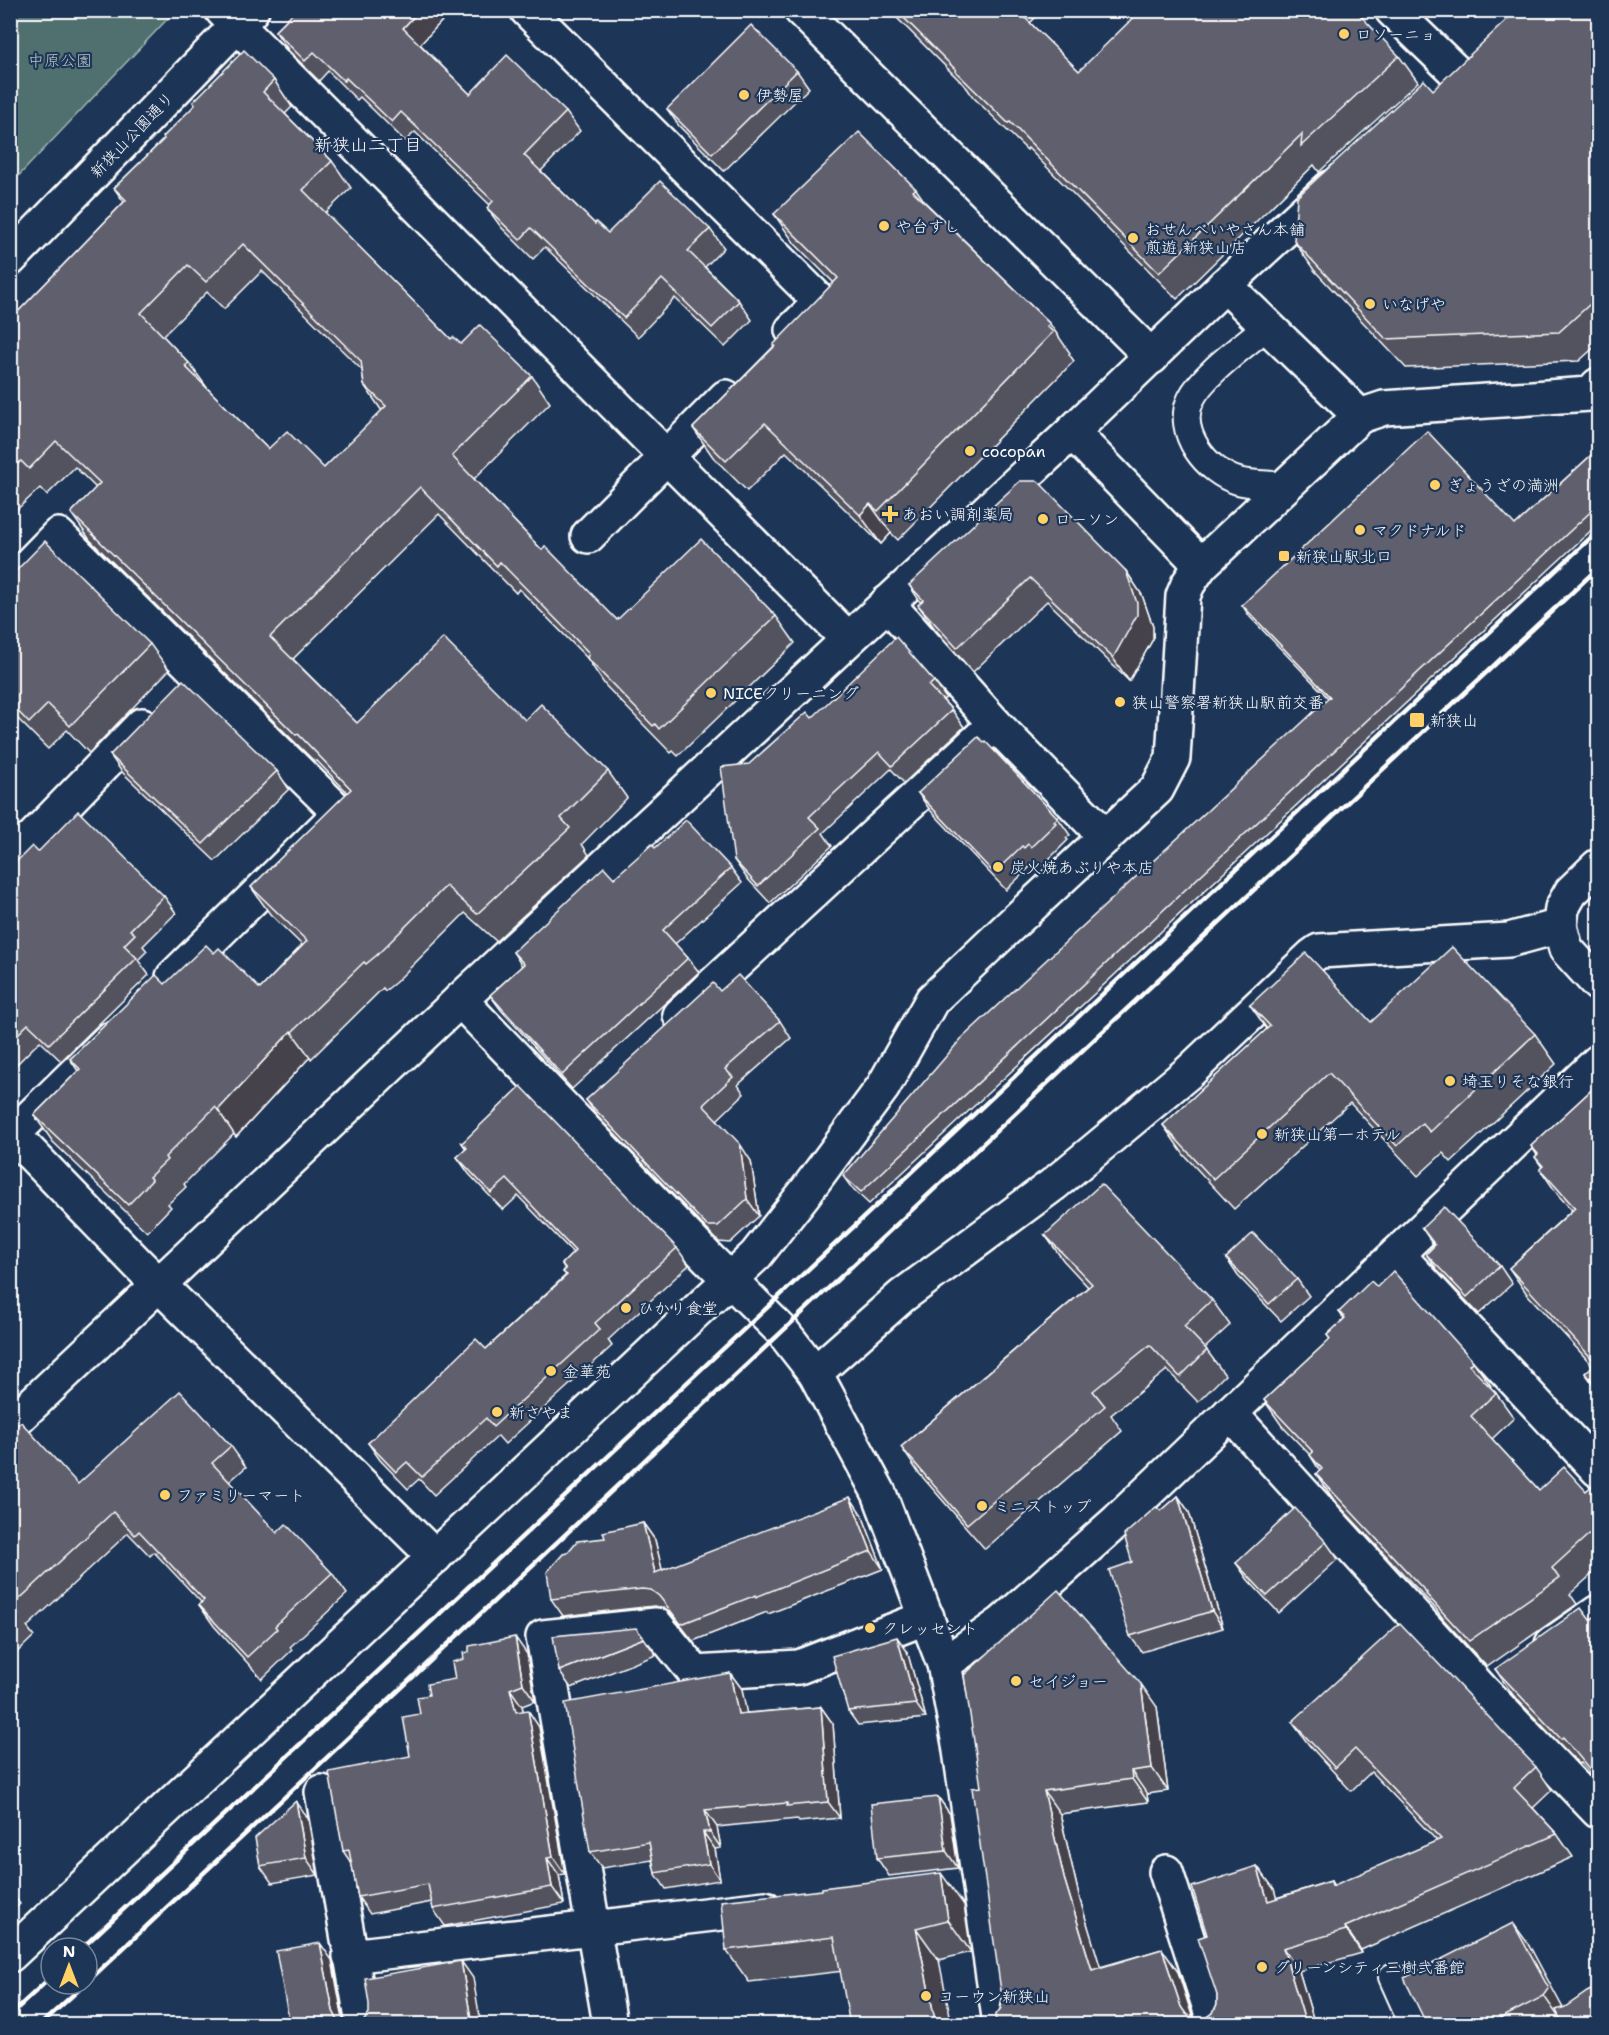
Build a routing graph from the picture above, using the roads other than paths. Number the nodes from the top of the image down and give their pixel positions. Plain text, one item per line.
1 (527, 10) edge
2 (801, 10) edge
3 (1392, 10) edge
4 (237, 16) edge
5 (1482, 50) edge
6 (1457, 73) junction
7 (1431, 97) edge
8 (1353, 168) edge
9 (10, 260) edge
10 (1226, 285) junction
11 (1267, 326) junction
12 (772, 350) edge
13 (1152, 357) junction
14 (748, 375) edge
15 (1599, 386) edge
16 (1360, 416) junction
17 (1072, 432) junction
18 (667, 456) junction
19 (1284, 486) junction
20 (588, 536) dead end
21 (1201, 565) junction
22 (10, 584) edge
23 (887, 603) junction
24 (848, 639) junction
25 (195, 670) junction
26 (995, 724) junction
27 (1106, 837) junction
28 (10, 861) edge
29 (1599, 866) edge
30 (1560, 926) junction
31 (1599, 984) edge
32 (156, 994) edge
33 (460, 1000) junction
34 (130, 1019) edge
35 (657, 1036) edge
36 (1599, 1062) edge
37 (597, 1092) edge
38 (571, 1116) junction
39 (12, 1133) edge
40 (1397, 1254) junction
41 (730, 1280) junction
42 (160, 1285) junction
43 (815, 1373) junction
44 (1230, 1413) junction
45 (10, 1425) edge
46 (1599, 1470) edge
47 (435, 1557) junction
48 (1599, 1612) edge
49 (927, 1617) junction
50 (944, 1664) junction
51 (1484, 1692) junction
52 (322, 1792) dead end
53 (1599, 1810) edge
54 (1166, 1872) dead end
55 (980, 1884) junction
56 (945, 1888) edge
57 (792, 1905) edge
58 (592, 1928) junction
59 (10, 1955) edge
60 (350, 1956) junction
61 (1392, 1977) dead end
62 (363, 2025) edge
63 (610, 2025) edge
64 (1000, 2025) edge
65 (1215, 2025) edge
66 (1413, 2025) edge

1 - 12 street
2 - 13 street
3 - 6 street
4 - 9 street, 新狭山公園通り
4 - 18 street
5 - 6 street
6 - 7 street
8 - 10 street
10 - 11 street
10 - 13 street
11 - 16 street
11 - 19 lane
13 - 17 street
14 - 18 street
15 - 16 street
16 - 19 street
17 - 21 street
17 - 23 street
18 - 20 street
18 - 24 street
19 - 21 street
21 - 27 street
22 - 25 street
23 - 24 street
23 - 26 street
24 - 33 street
25 - 28 street
25 - 32 street
26 - 27 street
26 - 35 street
27 - 41 street
29 - 30 street
30 - 31 street
30 - 43 street
33 - 38 street
33 - 42 street
34 - 39 street
36 - 40 street
37 - 38 street
38 - 41 street
39 - 42 street
40 - 44 street
40 - 46 street
41 - 43 street
41 - 47 street
42 - 45 street
42 - 47 street
43 - 49 street
44 - 50 street
44 - 51 street
47 - 59 street
48 - 51 street
49 - 50 street
49 - 58 street
50 - 55 street
51 - 53 street
52 - 60 street
54 - 65 street
55 - 56 street
55 - 64 street
57 - 58 street
58 - 60 street
58 - 63 street
60 - 62 street
61 - 66 lane

